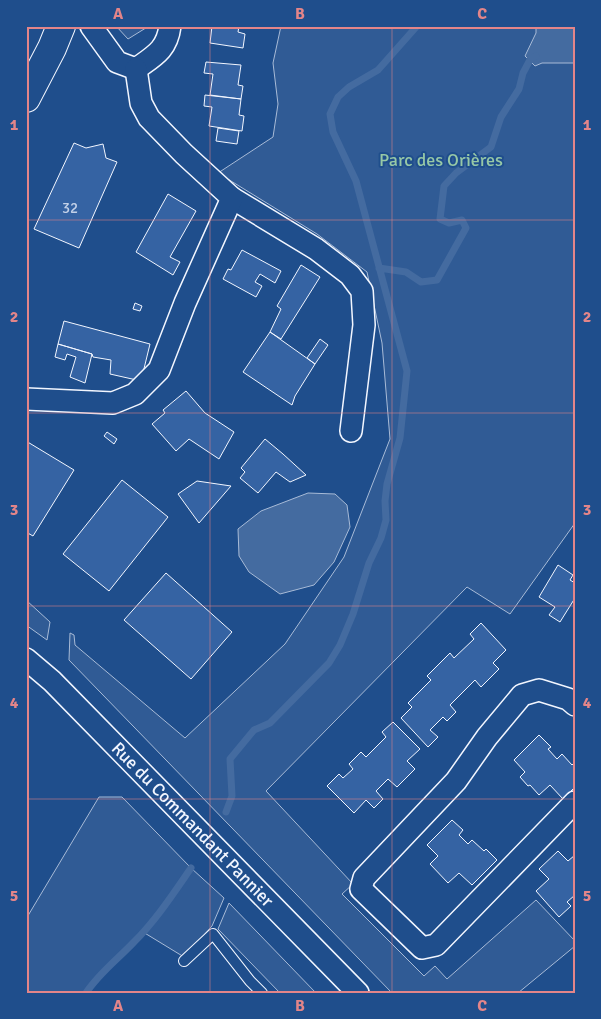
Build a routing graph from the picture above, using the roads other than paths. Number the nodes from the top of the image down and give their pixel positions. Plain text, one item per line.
1 (41, 26) edge
2 (61, 26) edge
3 (91, 26) edge
4 (170, 26) edge
5 (26, 68) edge
6 (136, 69) junction
7 (26, 98) edge
8 (232, 198) junction
9 (26, 399) edge
10 (351, 431) dead end
11 (26, 659) edge
12 (575, 705) edge
13 (575, 802) edge
14 (184, 961) dead end
15 (262, 993) edge
16 (358, 993) edge

1 - 5 main road
2 - 7 main road
3 - 6 street
4 - 6 street
6 - 8 street
8 - 9 street
8 - 10 street
11 - 16 street, Rue du Commandant Pannier
12 - 13 street
14 - 15 lane

